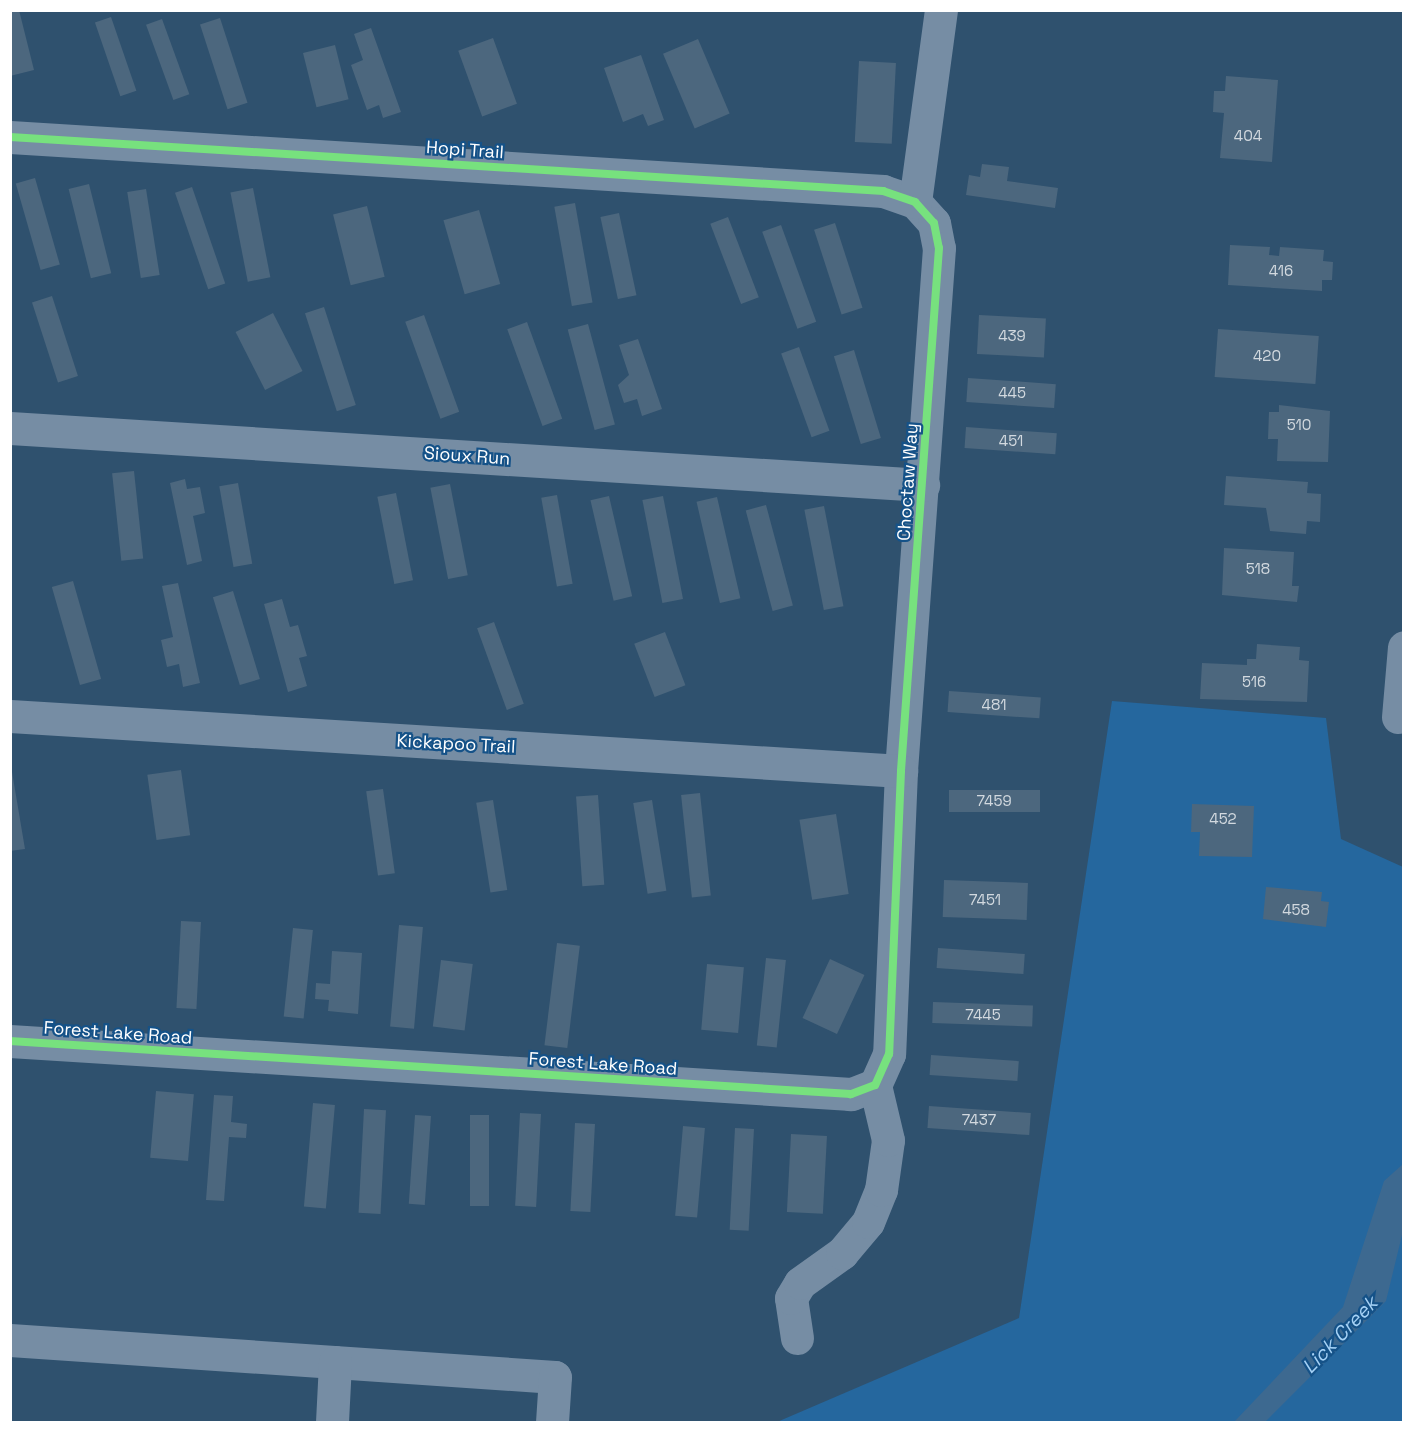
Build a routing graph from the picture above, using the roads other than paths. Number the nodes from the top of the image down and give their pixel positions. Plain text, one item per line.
1 (941, 10) edge
2 (10, 137) edge
3 (915, 202) junction
4 (10, 428) edge
5 (923, 485) junction
6 (1404, 647) edge
7 (10, 717) edge
8 (1398, 717) dead end
9 (901, 771) junction
10 (10, 1041) edge
11 (875, 1084) junction
12 (797, 1338) dead end
13 (10, 1340) edge
14 (335, 1362) junction
15 (332, 1422) edge
16 (552, 1422) edge

1 - 3 street
2 - 3 street, Hopi Trail
3 - 5 street, Choctaw Way
4 - 5 street, Sioux Run
5 - 9 street, Choctaw Way
6 - 8 street
7 - 9 street, Kickapoo Trail
9 - 11 street
10 - 11 street, Forest Lake Road
11 - 12 street
13 - 14 street
14 - 15 street
14 - 16 street

